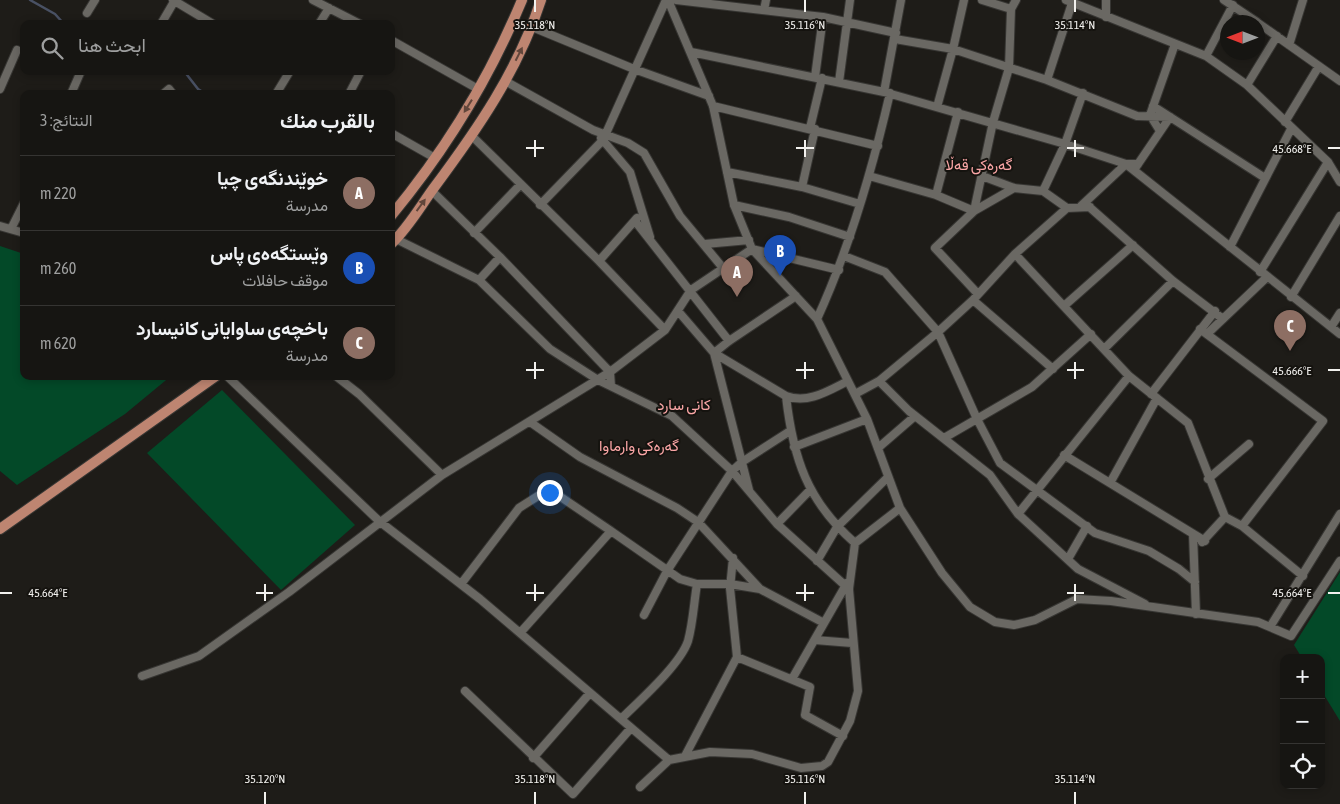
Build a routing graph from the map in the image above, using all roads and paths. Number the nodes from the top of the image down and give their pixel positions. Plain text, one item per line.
1 (96, 0) edge
2 (174, 0) edge
3 (313, 0) edge
4 (522, 0) edge
5 (541, 0) edge
6 (667, 0) edge
7 (676, 0) edge
8 (766, 0) edge
9 (850, 0) edge
10 (901, 0) edge
11 (964, 0) edge
12 (982, 0) edge
13 (1016, 0) edge
14 (1106, 0) edge
15 (1224, 0) edge
16 (1303, 0) edge
17 (695, 1) edge
18 (1069, 1) edge
19 (1233, 5) junction
20 (329, 8) junction
21 (1011, 8) junction
22 (764, 10) junction
23 (87, 13) dead end
24 (1246, 15) edge
25 (824, 17) junction
26 (1106, 17) junction
27 (162, 20) edge
28 (206, 20) edge
29 (322, 20) edge
30 (352, 20) edge
31 (848, 22) junction
32 (532, 27) junction
33 (1265, 28) edge
34 (896, 36) junction
35 (1277, 36) junction
36 (395, 42) edge
37 (1175, 44) junction
38 (1289, 45) junction
39 (954, 49) junction
40 (17, 50) dead end
41 (691, 52) junction
42 (1206, 56) junction
43 (1319, 66) junction
44 (1009, 68) junction
45 (634, 69) junction
46 (79, 75) edge
47 (288, 75) edge
48 (359, 75) edge
49 (819, 78) junction
50 (1047, 80) junction
51 (505, 81) junction
52 (1340, 81) edge
53 (839, 82) junction
54 (1248, 85) junction
55 (0, 89) edge
56 (478, 89) junction
57 (73, 90) edge
58 (278, 90) edge
59 (351, 90) edge
60 (887, 93) junction
61 (1083, 94) junction
62 (709, 96) junction
63 (713, 106) junction
64 (1153, 106) junction
65 (937, 107) junction
66 (958, 112) junction
67 (1150, 116) junction
68 (1170, 117) junction
69 (993, 122) junction
70 (1285, 122) junction
71 (813, 129) junction
72 (1291, 129) junction
73 (1160, 131) junction
74 (395, 135) edge
75 (472, 137) junction
76 (604, 137) junction
77 (1065, 144) junction
78 (878, 146) junction
79 (438, 153) junction
80 (455, 160) junction
81 (1328, 162) junction
82 (1126, 164) junction
83 (428, 167) junction
84 (1136, 167) junction
85 (727, 172) junction
86 (869, 176) junction
87 (982, 176) junction
88 (1265, 178) junction
89 (1339, 179) edge
90 (440, 180) junction
91 (520, 185) junction
92 (802, 187) junction
93 (1014, 188) junction
94 (432, 191) junction
95 (1043, 191) junction
96 (936, 195) junction
97 (860, 204) junction
98 (540, 205) junction
99 (734, 205) junction
100 (1084, 206) junction
101 (1067, 208) junction
102 (20, 210) edge
103 (395, 211) edge
104 (974, 211) junction
105 (643, 212) junction
106 (1340, 216) edge
107 (635, 221) junction
108 (0, 226) edge
109 (11, 229) junction
110 (20, 232) edge
111 (474, 233) junction
112 (850, 237) junction
113 (395, 240) edge
114 (749, 240) junction
115 (395, 241) edge
116 (651, 241) junction
117 (705, 244) junction
118 (1133, 245) junction
119 (1230, 247) junction
120 (752, 249) junction
121 (1015, 254) junction
122 (844, 256) junction
123 (500, 257) junction
124 (599, 261) junction
125 (723, 268) junction
126 (839, 270) junction
127 (1263, 274) junction
128 (479, 280) junction
129 (1173, 281) junction
130 (691, 290) junction
131 (796, 296) junction
132 (976, 297) junction
133 (1291, 297) junction
134 (1064, 306) junction
135 (678, 311) junction
136 (1215, 311) junction
137 (1340, 313) edge
138 (1223, 318) junction
139 (816, 319) junction
140 (1331, 327) junction
141 (1200, 329) junction
142 (665, 330) junction
143 (938, 332) junction
144 (1091, 334) junction
145 (1207, 334) junction
146 (1340, 334) edge
147 (729, 340) junction
148 (1104, 348) junction
149 (714, 354) junction
150 (1054, 370) junction
151 (610, 372) junction
152 (1129, 376) junction
153 (214, 380) edge
154 (231, 380) edge
155 (341, 380) edge
156 (598, 380) junction
157 (848, 381) junction
158 (879, 381) junction
159 (611, 386) junction
160 (855, 394) junction
161 (786, 396) junction
162 (1154, 396) junction
163 (915, 416) junction
164 (866, 419) junction
165 (977, 419) junction
166 (530, 422) junction
167 (790, 432) junction
168 (944, 438) junction
169 (1249, 444) dead end
170 (794, 447) junction
171 (878, 448) junction
172 (1064, 455) junction
173 (742, 462) junction
174 (1000, 463) junction
175 (732, 471) junction
176 (442, 475) junction
177 (990, 475) junction
178 (888, 477) junction
179 (1208, 479) junction
180 (1110, 483) junction
181 (811, 489) junction
182 (1036, 489) junction
183 (749, 492) junction
184 (900, 508) junction
185 (1018, 514) junction
186 (1340, 514) edge
187 (1225, 517) junction
188 (379, 521) junction
189 (698, 522) junction
190 (777, 524) junction
191 (1087, 526) junction
192 (1242, 526) junction
193 (837, 527) junction
194 (0, 529) edge
195 (611, 531) junction
196 (1193, 534) junction
197 (1205, 541) junction
198 (855, 543) junction
199 (1193, 544) junction
200 (733, 558) junction
201 (1068, 559) junction
202 (816, 561) junction
203 (1340, 561) edge
204 (667, 572) junction
205 (1303, 576) junction
206 (1194, 582) junction
207 (461, 584) junction
208 (697, 584) junction
209 (730, 584) junction
210 (848, 584) junction
211 (760, 589) junction
212 (1152, 608) junction
213 (1196, 614) junction
214 (644, 615) dead end
215 (824, 623) junction
216 (1270, 627) junction
217 (520, 633) junction
218 (814, 640) junction
219 (852, 642) junction
220 (737, 658) junction
221 (142, 676) dead end
222 (792, 679) junction
223 (465, 691) dead end
224 (590, 693) junction
225 (621, 719) junction
226 (631, 728) junction
227 (843, 736) junction
228 (685, 756) junction
229 (533, 758) junction
230 (669, 760) junction
231 (640, 787) dead end

1 - 23 street
2 - 27 street
2 - 28 street
3 - 20 street
4 - 56 main road
5 - 32 main road
6 - 41 street
6 - 45 street
7 - 17 street
8 - 22 street
9 - 31 street
10 - 34 street
11 - 39 street
12 - 21 street
13 - 21 street
14 - 26 street
15 - 19 street
16 - 38 street
17 - 22 street
18 - 26 street
18 - 50 street
19 - 24 street
19 - 42 street
20 - 29 street
20 - 30 street
21 - 44 street
22 - 25 street
25 - 31 street
25 - 49 street
26 - 37 street
31 - 34 street
31 - 53 street
32 - 45 street
51 -> 32 main road
33 - 35 street
34 - 39 street
34 - 60 street
35 - 38 street
35 - 54 street
36 - 56 street
37 - 42 street
37 - 64 street
38 - 43 street
39 - 44 street
39 - 65 street
40 - 55 street
41 - 49 street
41 - 62 street
42 - 54 street
43 - 52 street
43 - 70 street
44 - 50 street
44 - 69 street
45 - 62 street
45 - 76 street
46 - 57 street
47 - 58 street
48 - 59 street
49 - 53 street
49 - 71 street
50 - 61 street
51 - 75 main road
51 - 76 street
53 - 60 street
54 - 70 street
56 -> 79 main road
60 - 65 street
60 - 78 street
61 - 67 street
61 - 77 street
62 - 63 street
63 - 71 street
63 - 85 street
64 - 67 street
64 - 68 street
65 - 66 street
66 - 69 street
66 - 96 street
67 - 68 street
67 - 73 street
68 - 73 street
68 - 88 street
69 - 77 street
69 - 87 street
70 - 72 street
71 - 78 street
71 - 92 street
72 - 81 street
72 - 88 street
73 - 84 street
74 - 79 street
75 - 80 main road
75 - 91 street
76 - 98 street
76 - 105 street
76 - 117 street
77 - 82 street
77 - 95 street
78 - 86 street
79 - 80 main road
79 - 83 main road
80 - 90 main road
81 - 89 street
81 - 127 street
82 - 84 street
82 - 100 street
83 - 90 main road
83 - 103 main road
84 - 119 street
85 - 92 street
85 - 99 street
86 - 96 street
86 - 97 street
87 - 93 street
87 - 104 street
88 - 119 street
90 - 94 main road
91 - 98 street
91 - 111 street
92 - 97 street
93 - 95 street
93 - 104 street
94 - 111 street
113 -> 94 main road
95 - 101 street
96 - 104 street
97 - 112 street
98 - 124 street
99 - 112 street
99 - 114 street
100 - 101 street
100 - 118 street
101 - 121 street
102 - 109 street
104 - 132 street
105 - 107 street
105 - 116 street
106 - 133 street
107 - 116 street
107 - 124 street
108 - 109 street
109 - 110 street
111 - 123 street
112 - 122 street
114 - 117 street
114 - 120 street
115 - 128 street
116 - 130 street
117 - 125 street
118 - 129 street
118 - 134 street
119 - 127 street
120 - 125 street
120 - 126 street
120 - 131 street
121 - 132 street
121 - 134 street
122 - 126 street
122 - 143 street
123 - 128 street
123 - 151 street
124 - 142 street
125 - 130 street
126 - 139 street
127 - 133 street
127 - 138 street
128 - 156 street
129 - 136 street
129 - 148 street
130 - 135 street
130 - 147 street
131 - 139 street
131 - 147 street
132 - 143 street
132 - 150 street
133 - 140 street
134 - 144 street
135 - 142 street
135 - 149 street
136 - 138 street
136 - 141 street
137 - 140 street
138 - 145 street
139 - 157 street
140 - 146 street
141 - 145 street
141 - 162 street
142 - 151 street
143 - 158 street
143 - 165 street
144 - 148 street
144 - 150 street
145 - 192 street
147 - 149 street
148 - 152 street
149 - 161 street
149 - 173 street
150 - 165 street
151 - 156 street
151 - 159 street
152 - 162 street
152 - 172 street
153 - 194 main road
154 - 188 street
155 - 176 street
156 - 159 street
156 - 166 street
157 - 160 street
157 - 161 street
158 - 160 street
158 - 163 street
159 - 175 street
160 - 164 street
161 - 167 street
162 - 179 street
162 - 180 street
163 - 168 street
163 - 171 street
164 - 170 street
164 - 171 street
165 - 168 street
165 - 174 street
166 - 176 street
166 - 189 street
167 - 170 street
167 - 173 street
168 - 177 street
169 - 179 street
170 - 181 street
171 - 178 street
172 - 180 street
172 - 182 street
173 - 175 street
173 - 183 street
174 - 177 street
174 - 182 street
175 - 183 street
175 - 189 street
176 - 188 street
177 - 185 street
178 - 184 street
178 - 193 street
179 - 187 street
180 - 196 street
181 - 190 street
181 - 193 street
182 - 185 street
182 - 191 street
183 - 190 street
184 - 198 street
184 - 212 street
185 - 201 street
186 - 205 street
187 - 192 street
187 - 197 street
188 - 207 street
188 - 221 street
189 - 200 street
189 - 204 street
190 - 202 street
191 - 201 street
191 - 206 street
192 - 205 street
193 - 198 street
193 - 202 street
195 - 204 street
195 - 207 street
195 - 217 street
196 - 197 street
196 - 199 street
197 - 199 street
198 - 210 street
199 - 206 street
200 - 209 street
200 - 211 street
201 - 212 street
202 - 210 street
203 - 216 street
204 - 208 street
204 - 214 street
205 - 216 street
206 - 213 street
207 - 217 street
208 - 209 street
208 - 225 street
209 - 211 street
209 - 220 street
210 - 215 street
210 - 219 street
211 - 215 street
212 - 213 street
213 - 216 street
215 - 218 street
217 - 224 street
218 - 219 street
218 - 222 street
219 - 227 street
220 - 222 street
220 - 228 street
222 - 227 street
223 - 229 street
224 - 225 street
224 - 229 street
225 - 226 street
226 - 229 street
226 - 230 street
227 - 228 street
228 - 230 street
230 - 231 street

